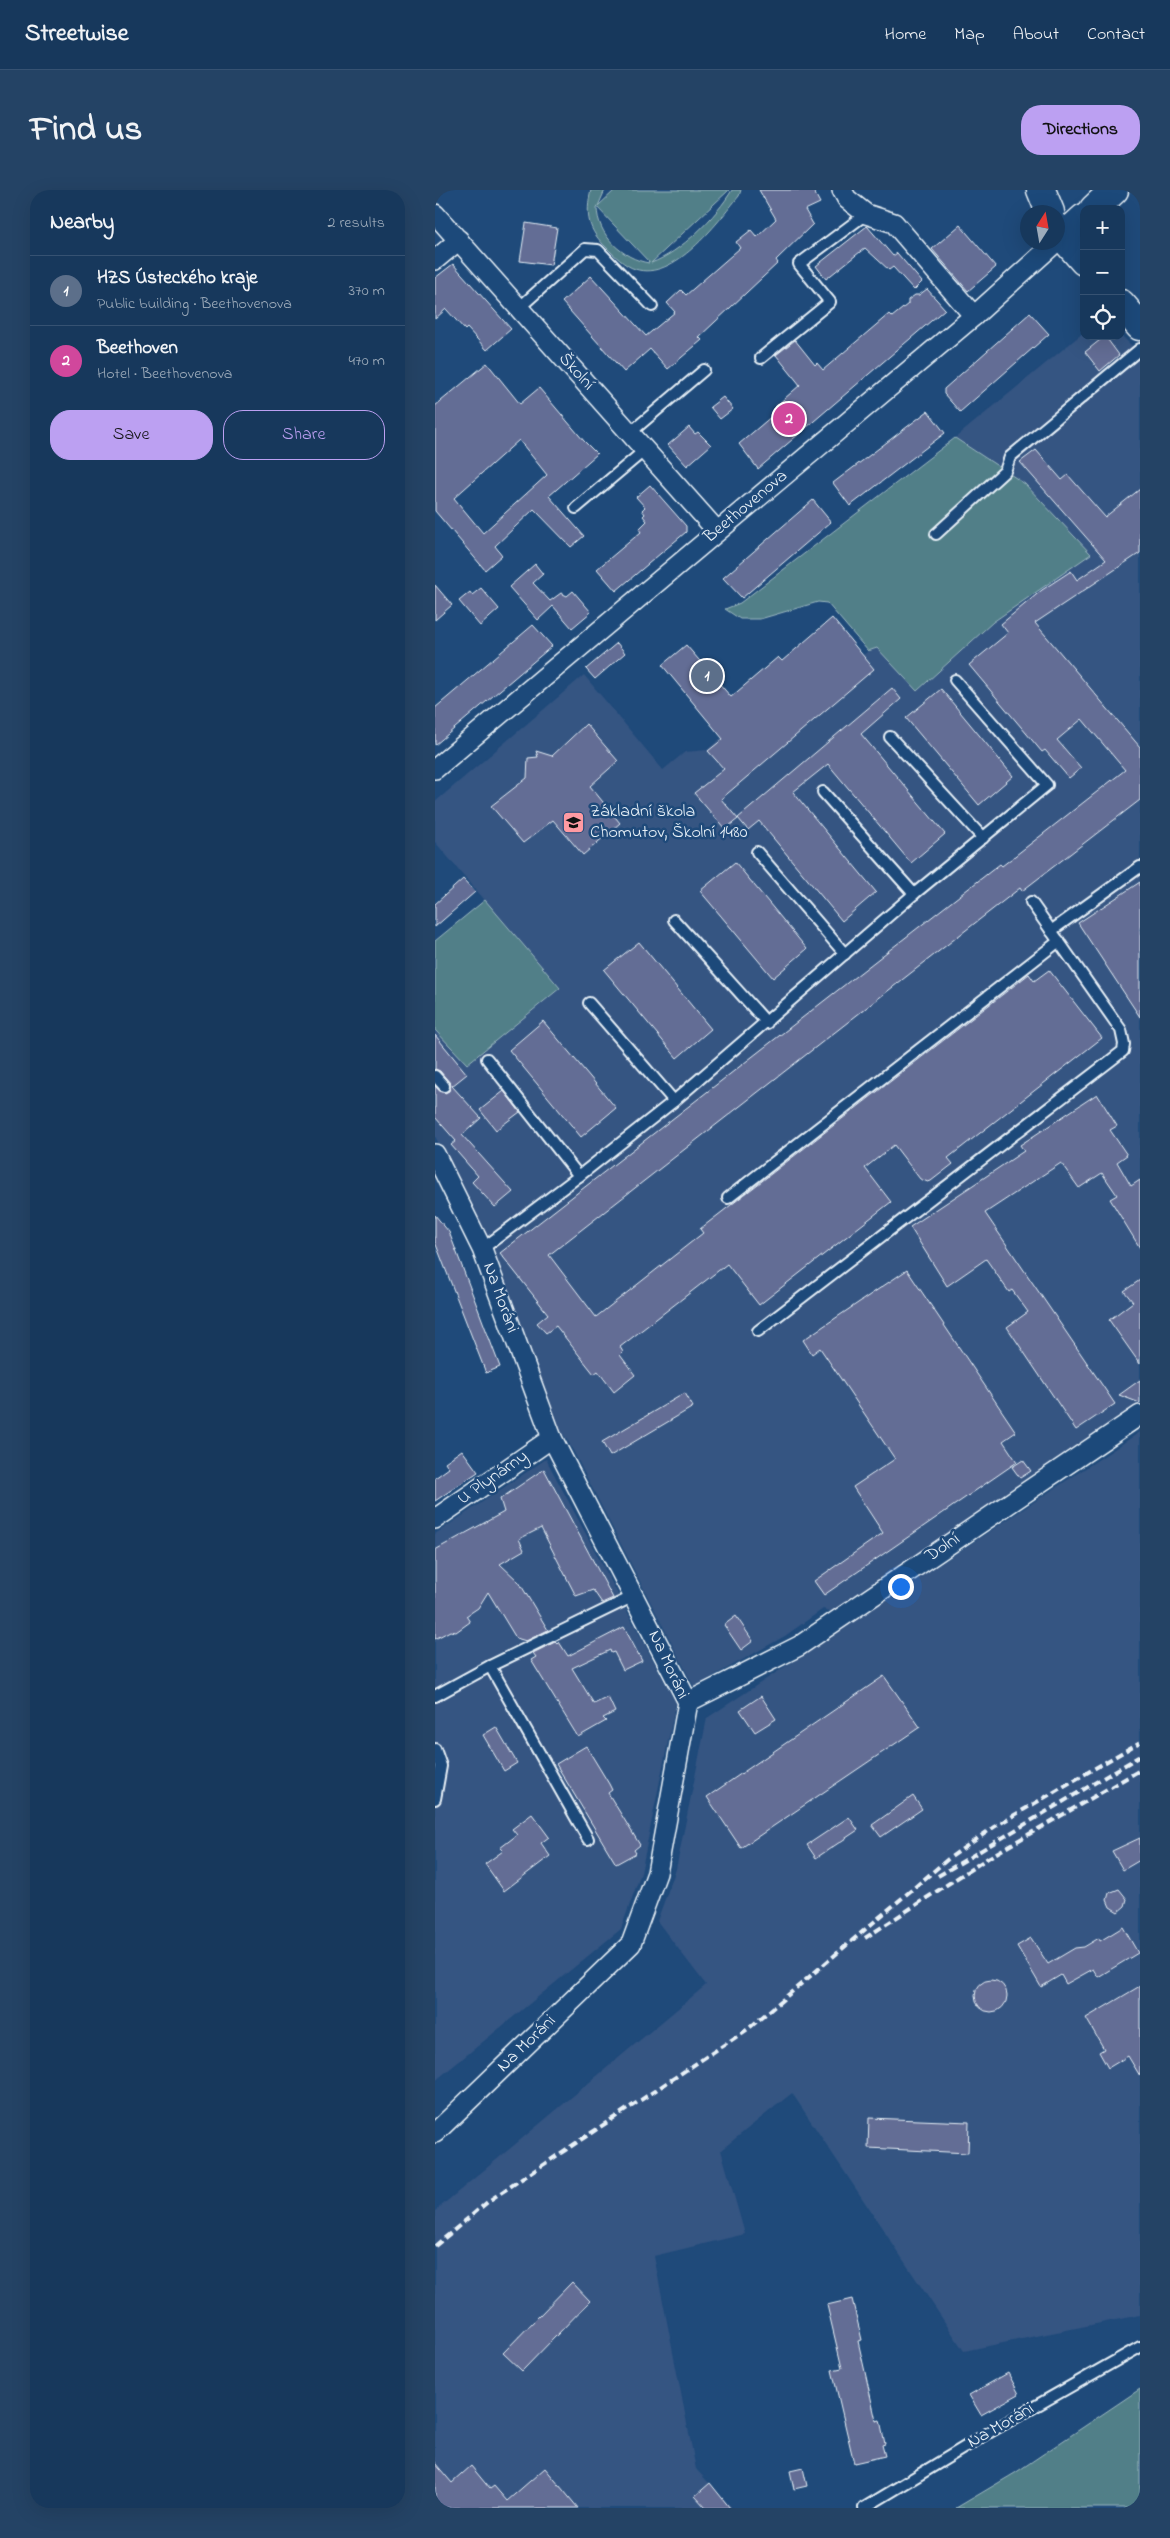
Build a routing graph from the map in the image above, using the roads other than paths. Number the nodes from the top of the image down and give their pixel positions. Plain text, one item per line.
1 (842, 190) edge
2 (1041, 190) edge
3 (1114, 190) edge
4 (1047, 205) edge
5 (1098, 205) edge
6 (435, 214) edge
7 (866, 214) junction
8 (1080, 221) edge
9 (1065, 232) edge
10 (459, 240) junction
11 (1065, 243) edge
12 (1045, 250) edge
13 (1080, 257) edge
14 (435, 260) edge
15 (652, 306) dead end
16 (519, 308) junction
17 (1125, 309) edge
18 (974, 316) junction
19 (1140, 326) edge
20 (1140, 349) edge
21 (761, 358) dead end
22 (704, 370) dead end
23 (630, 433) junction
24 (645, 450) junction
25 (576, 508) dead end
26 (717, 531) junction
27 (936, 534) dead end
28 (955, 680) dead end
29 (890, 737) dead end
30 (435, 769) edge
31 (823, 792) dead end
32 (983, 838) junction
33 (757, 852) dead end
34 (1140, 867) edge
35 (914, 894) junction
36 (1031, 902) dead end
37 (674, 920) dead end
38 (1051, 931) junction
39 (1059, 941) junction
40 (845, 954) junction
41 (589, 1003) dead end
42 (767, 1023) junction
43 (487, 1059) dead end
44 (435, 1076) edge
45 (444, 1086) dead end
46 (674, 1101) junction
47 (435, 1154) edge
48 (579, 1176) junction
49 (729, 1198) dead end
50 (482, 1249) junction
51 (758, 1330) dead end
52 (1140, 1415) edge
53 (552, 1438) junction
54 (435, 1519) edge
55 (634, 1596) junction
56 (490, 1666) junction
57 (435, 1696) edge
58 (688, 1702) junction
59 (435, 1749) edge
60 (435, 1799) edge
61 (588, 1839) dead end
62 (435, 2133) edge
63 (1140, 2347) edge
64 (864, 2508) edge

1 - 7 street
2 - 4 main road
3 - 5 main road
6 - 10 street, Školní
7 - 18 street
7 - 21 lane
8 - 9 main road
10 - 14 street
10 - 16 street, Školní
11 - 13 main road
12 - 18 street, Beethovenova
15 - 16 lane
16 - 23 street, Školní
17 - 19 main road
18 - 26 street, Beethovenova
20 - 27 lane
22 - 23 lane
23 - 24 street, Školní
24 - 25 lane
24 - 26 street, Školní
26 - 30 street, Beethovenova
28 - 32 lane
29 - 32 lane
31 - 35 lane
32 - 35 lane
33 - 40 lane
34 - 38 lane
35 - 40 lane
36 - 38 lane
37 - 42 lane
38 - 39 lane
39 - 49 lane
39 - 51 lane
40 - 42 lane
41 - 46 lane
42 - 46 lane
43 - 48 lane
44 - 45 lane
46 - 48 lane
47 - 50 street, Na Moráni
48 - 50 lane
50 - 53 street, Na Moráni
52 - 58 street, Dolní
53 - 54 street, U Plynárny
53 - 55 street, Na Moráni
55 - 56 lane
55 - 58 street, Na Moráni
56 - 57 lane
56 - 61 lane
58 - 62 street, Na Moráni
59 - 60 lane
63 - 64 lane, Na Moráni

